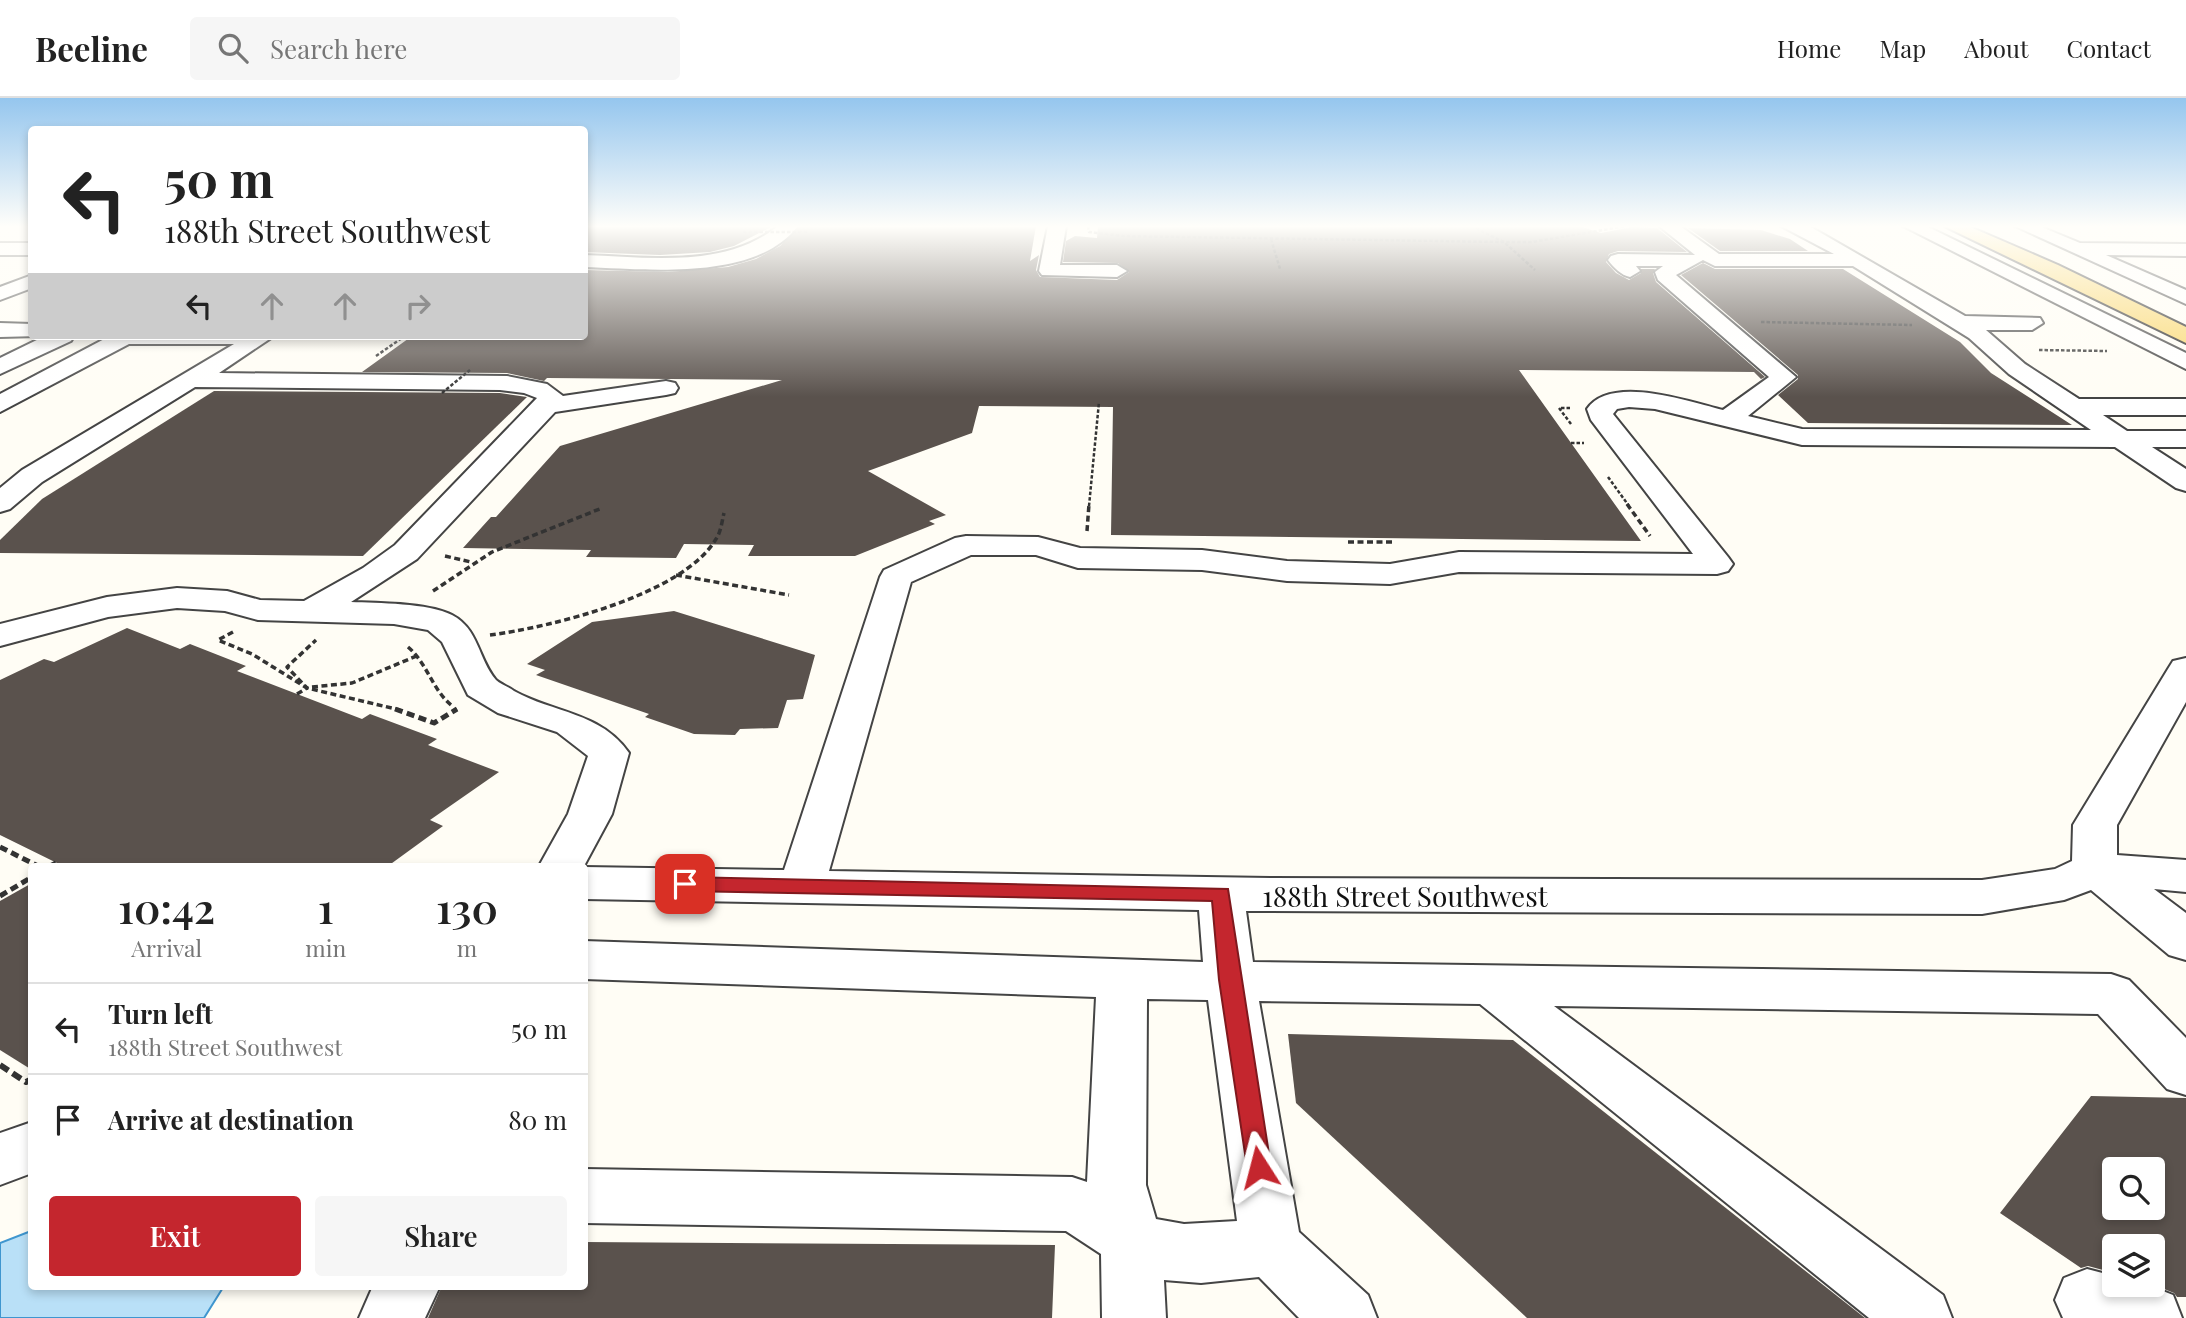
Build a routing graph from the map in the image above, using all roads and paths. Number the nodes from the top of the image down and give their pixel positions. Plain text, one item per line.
1 (27, 283) edge
2 (1673, 283) edge
3 (1892, 283) edge
4 (2027, 283) edge
5 (2076, 283) edge
6 (2100, 283) edge
7 (2152, 283) edge
8 (1900, 288) junction
9 (0, 293) edge
10 (2186, 298) edge
11 (0, 314) edge
12 (28, 314) edge
13 (1719, 321) junction
14 (1957, 321) junction
15 (1921, 322) junction
16 (2160, 322) junction
17 (2186, 322) edge
18 (2032, 323) dead end
19 (0, 330) edge
20 (28, 331) edge
21 (2186, 336) edge
22 (55, 340) edge
23 (119, 340) edge
24 (257, 340) edge
25 (1992, 345) junction
26 (2113, 351) dead end
27 (2186, 362) edge
28 (0, 368) edge
29 (470, 370) dead end
30 (191, 380) junction
31 (666, 388) dead end
32 (442, 393) dead end
33 (1099, 402) dead end
34 (0, 404) edge
35 (547, 406) junction
36 (2077, 407) junction
37 (2186, 407) edge
38 (1601, 409) junction
39 (1727, 419) junction
40 (2124, 438) junction
41 (2186, 439) edge
42 (1571, 443) dead end
43 (1584, 443) junction
44 (1591, 453) dead end
45 (1606, 474) dead end
46 (2186, 482) edge
47 (4, 496) edge
48 (601, 508) dead end
49 (724, 513) dead end
50 (1086, 540) dead end
51 (1344, 541) dead end
52 (1398, 542) dead end
53 (1657, 547) dead end
54 (439, 554) dead end
55 (472, 562) junction
56 (676, 575) junction
57 (789, 595) dead end
58 (308, 613) junction
59 (409, 617) junction
60 (0, 635) edge
61 (457, 636) junction
62 (229, 645) dead end
63 (305, 650) dead end
64 (420, 655) junction
65 (2186, 669) edge
66 (307, 688) junction
67 (297, 694) dead end
68 (457, 709) junction
69 (462, 712) dead end
70 (0, 847) edge
71 (32, 863) edge
72 (564, 863) edge
73 (2095, 869) junction
74 (2186, 876) edge
75 (28, 879) edge
76 (588, 883) edge
77 (802, 886) junction
78 (1222, 894) junction
79 (0, 896) edge
80 (2186, 942) edge
81 (588, 960) edge
82 (1122, 979) junction
83 (1230, 980) junction
84 (1489, 984) junction
85 (0, 1065) edge
86 (2186, 1073) edge
87 (28, 1081) edge
88 (28, 1148) edge
89 (0, 1159) edge
90 (588, 1196) edge
91 (1132, 1240) junction
92 (1271, 1247) junction
93 (406, 1290) edge
94 (2087, 1300) dead end
95 (391, 1318) edge
96 (1134, 1318) edge
97 (1345, 1318) edge
98 (1920, 1318) edge
99 (2150, 1318) edge

1 - 9 street
2 - 13 street
3 - 8 street
4 - 27 street
5 - 16 main road
6 - 17 main road
7 - 10 street
8 - 14 street
8 - 15 street
11 - 12 street
13 - 15 path
13 - 39 street
14 - 15 street
14 - 18 street
14 - 25 street
15 - 25 street
16 - 17 street
16 - 21 main road
19 - 20 street
22 - 28 street
23 - 34 street
24 - 30 street
25 - 26 path
25 - 36 street
29 - 32 path, bridge
30 - 35 street
30 - 47 street
31 - 35 street
33 - 50 path
35 - 58 street
36 - 37 street
36 - 40 street
38 - 39 street
38 - 43 path
38 - 77 street
39 - 40 street
40 - 41 street
40 - 46 street
42 - 43 path
43 - 44 path
45 - 53 path
48 - 55 path
49 - 56 path
51 - 52 path
54 - 55 path
55 - 59 path
56 - 57 path
56 - 61 path
58 - 59 street
58 - 60 street
59 - 61 street
59 - 64 path
61 - 72 street
62 - 66 path
63 - 66 path
64 - 66 path
64 - 68 path
65 - 73 street
66 - 67 path
66 - 68 path
68 - 69 path
70 - 71 path
73 - 74 street
73 - 78 street, 188th Street Southwest
73 - 80 street
75 - 79 path
76 - 77 street, 188th Street Southwest
77 - 78 street, 188th Street Southwest
78 - 83 street
81 - 82 street
82 - 83 street
82 - 91 street
83 - 84 street
83 - 92 street
84 - 86 street
84 - 98 street
85 - 87 path
88 - 89 street
90 - 91 street
91 - 92 street
91 - 96 street
92 - 97 street
93 - 95 street
94 - 99 street

